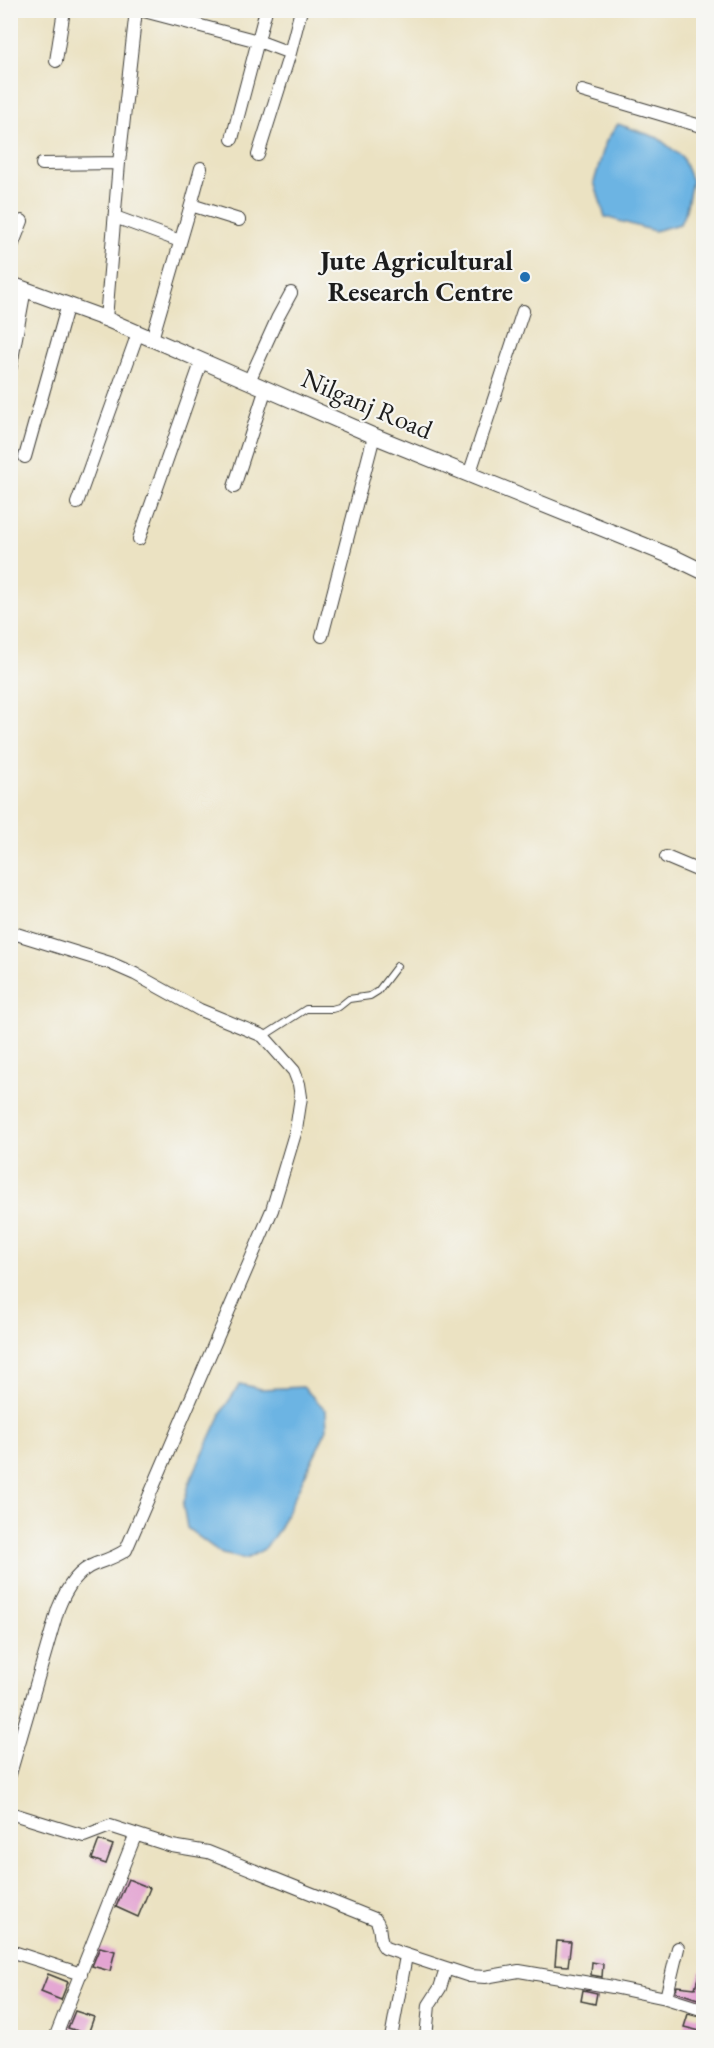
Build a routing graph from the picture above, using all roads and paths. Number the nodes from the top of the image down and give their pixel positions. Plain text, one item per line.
1 (64, 10) edge
2 (138, 10) edge
3 (266, 10) edge
4 (301, 10) edge
5 (258, 41) junction
6 (290, 53) junction
7 (56, 61) dead end
8 (582, 92) dead end
9 (704, 127) edge
10 (232, 139) dead end
11 (258, 155) dead end
12 (119, 163) junction
13 (42, 164) dead end
14 (201, 168) dead end
15 (191, 205) junction
16 (114, 217) junction
17 (22, 220) dead end
18 (239, 220) dead end
19 (180, 241) junction
20 (10, 251) edge
21 (18, 286) edge
22 (291, 293) dead end
23 (68, 304) junction
24 (523, 311) dead end
25 (106, 319) junction
26 (145, 336) junction
27 (202, 360) junction
28 (10, 370) edge
29 (249, 381) junction
30 (266, 388) junction
31 (374, 436) junction
32 (25, 457) dead end
33 (469, 475) junction
34 (234, 487) dead end
35 (77, 503) dead end
36 (139, 539) dead end
37 (704, 572) edge
38 (322, 636) dead end
39 (666, 857) dead end
40 (704, 873) edge
41 (10, 932) edge
42 (396, 966) dead end
43 (263, 1036) junction
44 (10, 1774) edge
45 (10, 1813) edge
46 (135, 1836) junction
47 (678, 1948) dead end
48 (10, 1951) edge
49 (406, 1956) junction
50 (446, 1969) junction
51 (81, 1974) junction
52 (666, 1998) junction
53 (704, 2010) edge
54 (55, 2037) edge
55 (391, 2037) edge
56 (426, 2037) edge

1 - 7 street
2 - 5 street
2 - 12 street
3 - 5 street
4 - 6 street
5 - 6 street
5 - 10 street
6 - 11 street
8 - 9 street
12 - 13 street
12 - 16 street
14 - 15 street
15 - 18 street
15 - 19 street
16 - 19 street
16 - 25 street
17 - 20 street
19 - 26 street
21 - 23 street, Nilganj Road
21 - 28 street
22 - 29 street
23 - 25 street, Nilganj Road
23 - 32 street
24 - 33 street
25 - 26 street, Nilganj Road
26 - 27 street, Nilganj Road
26 - 35 street
27 - 29 street, Nilganj Road
27 - 36 street
29 - 30 street, Nilganj Road
30 - 31 street, Nilganj Road
30 - 34 street
31 - 33 street, Nilganj Road
31 - 38 street
33 - 37 street, Nilganj Road
39 - 40 street
41 - 43 street
42 - 43 lane
43 - 44 street
45 - 46 street
46 - 49 street
46 - 51 street
47 - 52 street
48 - 51 street
49 - 50 street
49 - 55 street
50 - 52 street
50 - 56 street
51 - 54 street
52 - 53 street

